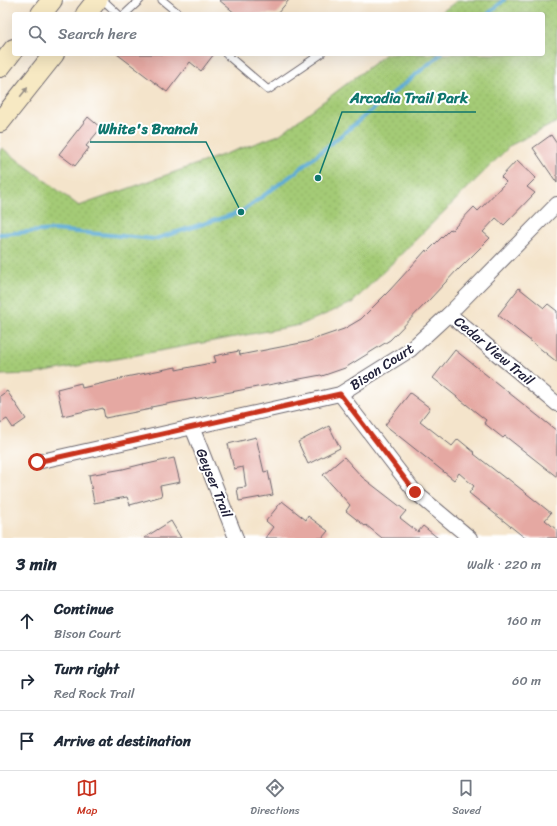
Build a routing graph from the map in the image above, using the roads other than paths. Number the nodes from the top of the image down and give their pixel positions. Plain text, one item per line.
1 (52, 0) edge
2 (97, 0) edge
3 (103, 0) edge
4 (140, 0) edge
5 (162, 0) edge
6 (43, 12) edge
7 (88, 12) edge
8 (116, 12) edge
9 (127, 12) edge
10 (176, 12) edge
11 (12, 52) edge
12 (52, 56) edge
13 (228, 56) edge
14 (318, 56) edge
15 (0, 67) edge
16 (0, 122) edge
17 (557, 204) edge
18 (449, 314) junction
19 (340, 394) junction
20 (557, 404) edge
21 (192, 428) junction
22 (37, 462) dead end
23 (236, 538) edge
24 (470, 538) edge

1 - 6 main road
2 - 7 main road
3 - 8 lane
4 - 9 lane
5 - 10 lane
11 - 15 main road
16 -> 12 main road
13 - 14 lane
17 - 18 street, Bison Court
18 - 19 street, Bison Court
18 - 20 street, Cedar View Trail
19 - 21 street, Bison Court
19 - 24 street
21 - 22 street, Bison Court
21 - 23 street, Geyser Trail

